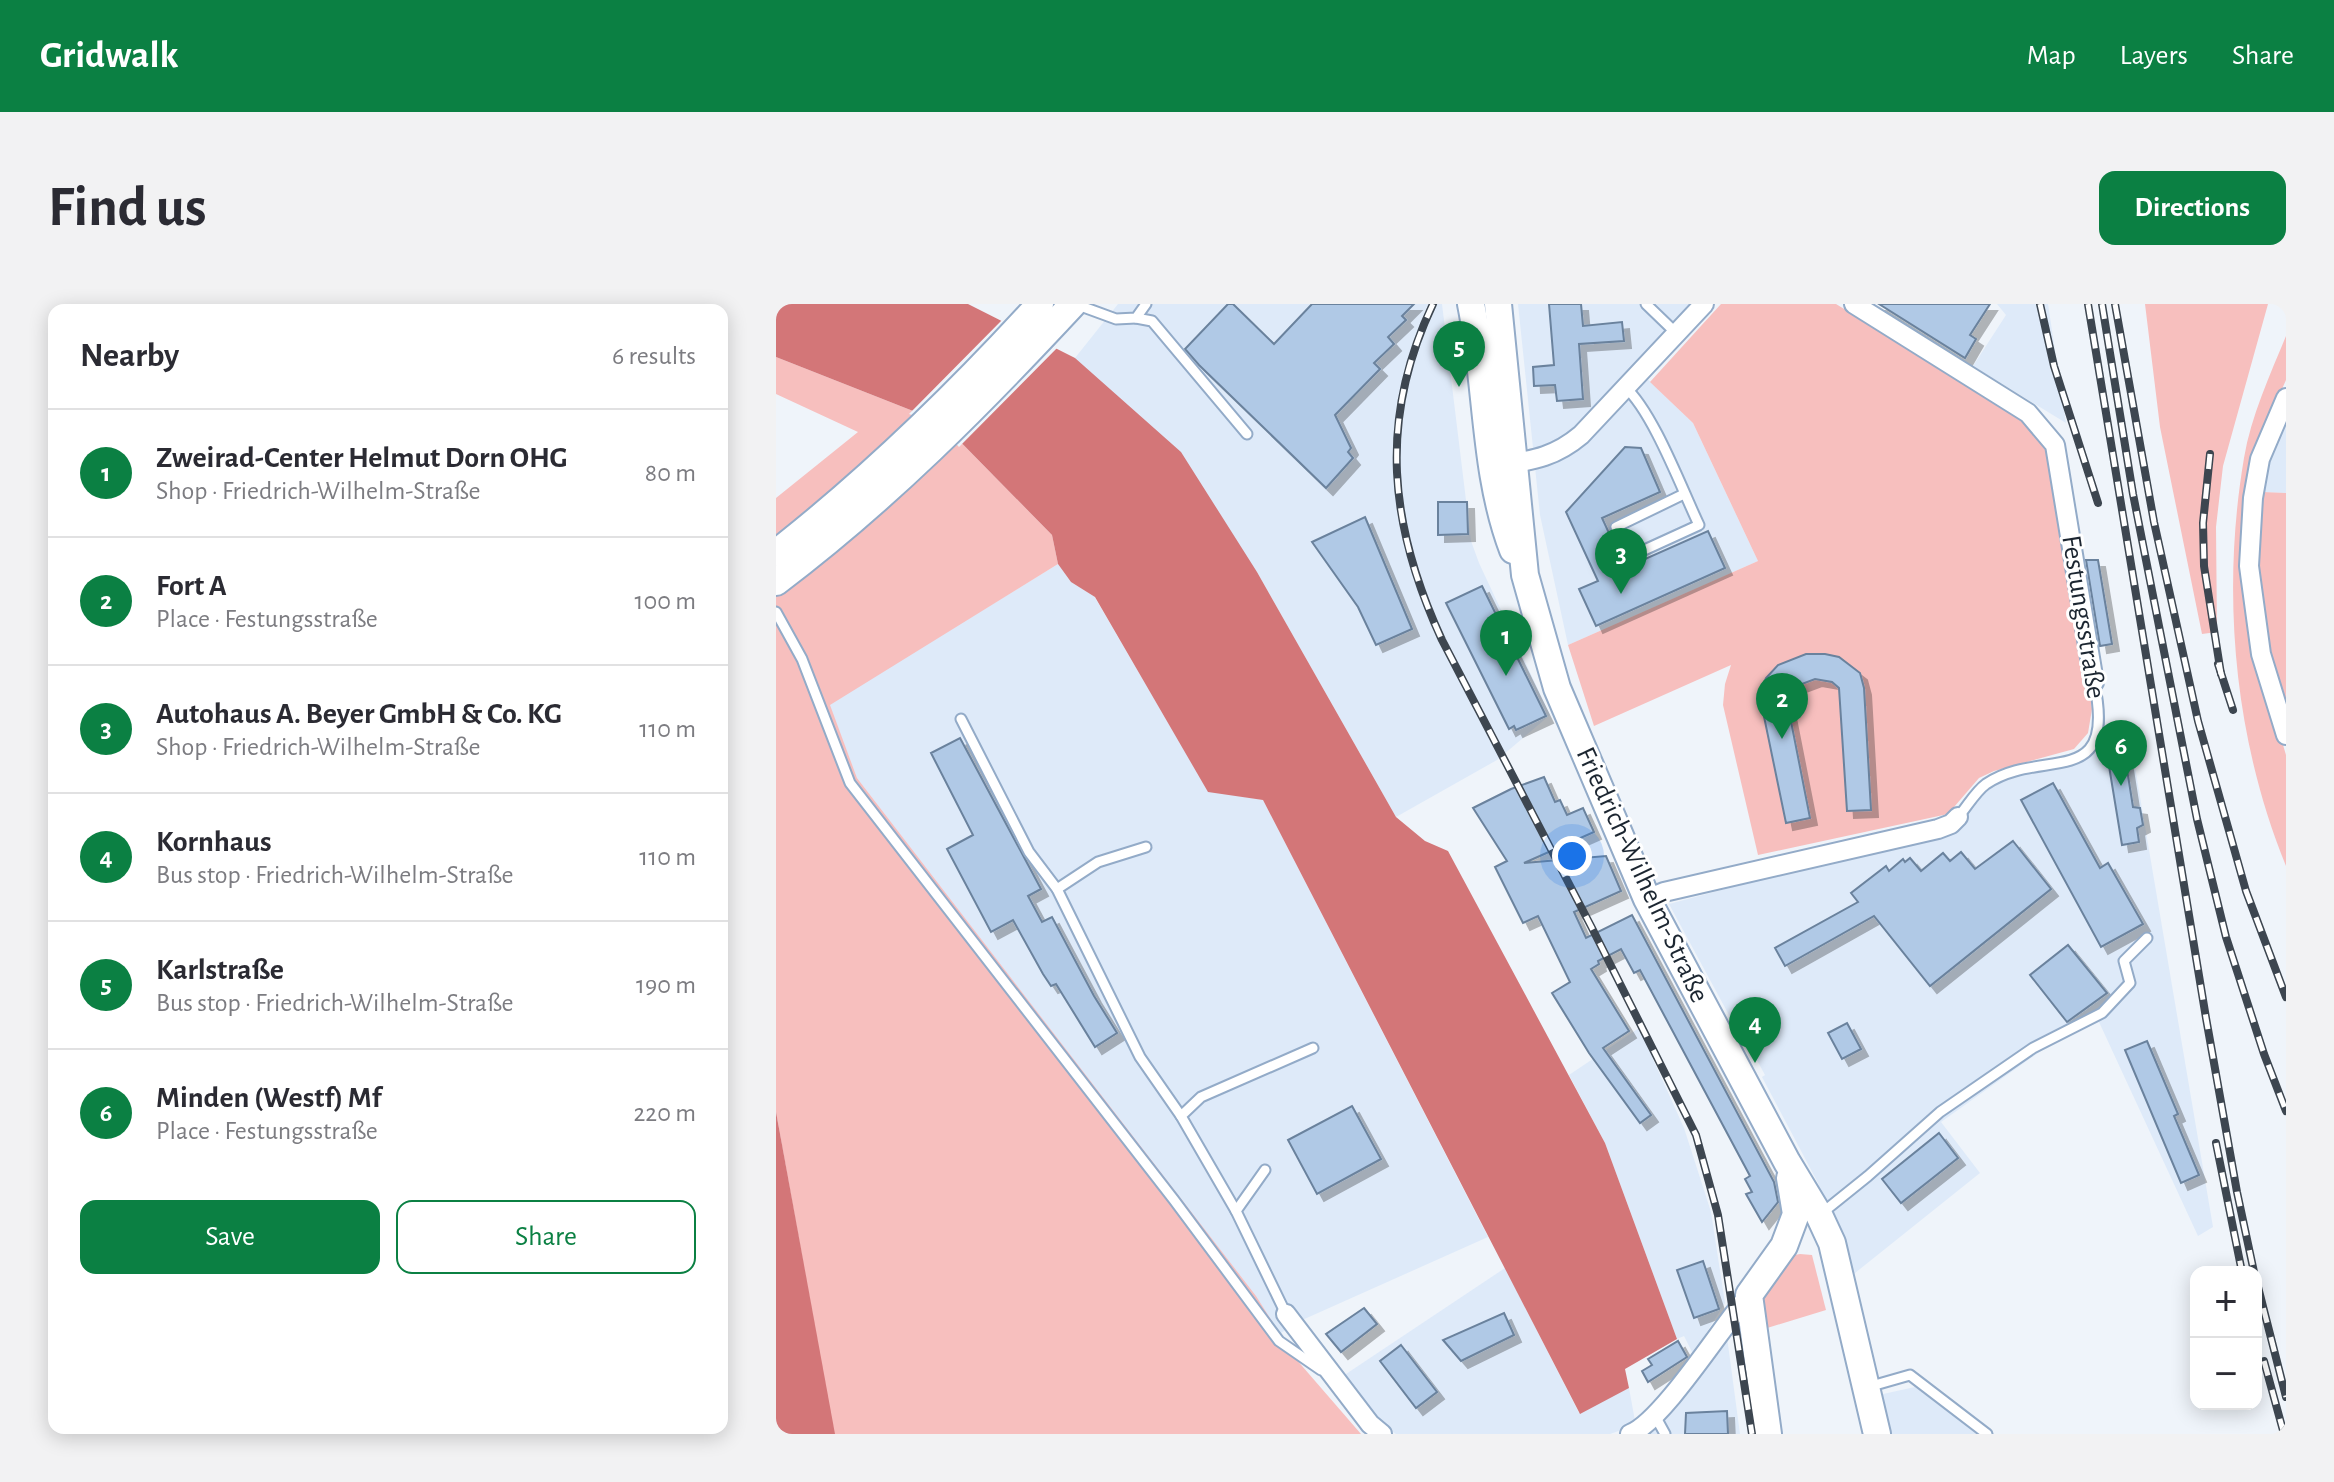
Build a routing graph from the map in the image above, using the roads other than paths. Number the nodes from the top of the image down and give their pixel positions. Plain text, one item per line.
1 (1040, 304) edge
2 (1074, 304) edge
3 (1146, 304) edge
4 (1646, 304) edge
5 (1704, 304) edge
6 (1854, 304) edge
7 (1490, 308) edge
8 (1136, 318) junction
9 (1675, 332) junction
10 (1625, 387) junction
11 (2286, 398) edge
12 (1247, 434) dead end
13 (1503, 465) junction
14 (1684, 494) junction
15 (776, 553) edge
16 (776, 582) edge
17 (776, 612) edge
18 (2094, 682) joint
19 (961, 719) dead end
20 (2286, 735) edge
21 (1958, 817) joint
22 (1146, 847) dead end
23 (1057, 889) junction
24 (1647, 899) junction
25 (2147, 938) dead end
26 (1313, 1048) dead end
27 (1181, 1116) junction
28 (1787, 1162) junction
29 (1265, 1170) dead end
30 (1236, 1211) junction
31 (1819, 1215) junction
32 (1784, 1246) junction
33 (1834, 1262) junction
34 (1749, 1295) junction
35 (1286, 1314) joint
36 (1337, 1381) junction
37 (1866, 1388) junction
38 (1654, 1414) junction
39 (1382, 1434) edge
40 (1630, 1434) edge
41 (1665, 1434) edge
42 (1768, 1434) edge
43 (1877, 1434) edge
44 (1987, 1434) edge

1 - 15 main road
2 - 8 lane
2 - 16 main road
3 - 8 lane
4 - 9 lane
5 - 9 street
6 - 18 street, Festungsstraße
7 - 13 main road, Friedrich-Wilhelm-Straße
8 - 12 lane
9 - 10 street
10 - 13 street
10 - 14 lane
11 - 20 street
13 - 24 main road, Friedrich-Wilhelm-Straße
14 - 14 lane
17 - 36 lane
18 - 21 lane, Festungsstraße
19 - 23 lane
21 - 24 street, Festungsstraße
22 - 23 lane
23 - 27 lane
24 - 28 main road, Friedrich-Wilhelm-Straße
25 - 31 lane
26 - 27 lane
27 - 30 lane
28 - 31 main road, Friedrich-Wilhelm-Straße
28 - 32 main road
29 - 30 lane
30 - 35 lane
31 - 33 main road, Friedrich-Wilhelm-Straße
32 - 33 main road
32 - 34 main road
33 - 37 main road, Friedrich-Wilhelm-Straße
34 - 38 street
34 - 42 main road
35 - 36 street
36 - 39 street
37 - 43 main road, Friedrich-Wilhelm-Straße
37 - 44 lane
38 - 40 street
38 - 41 lane

